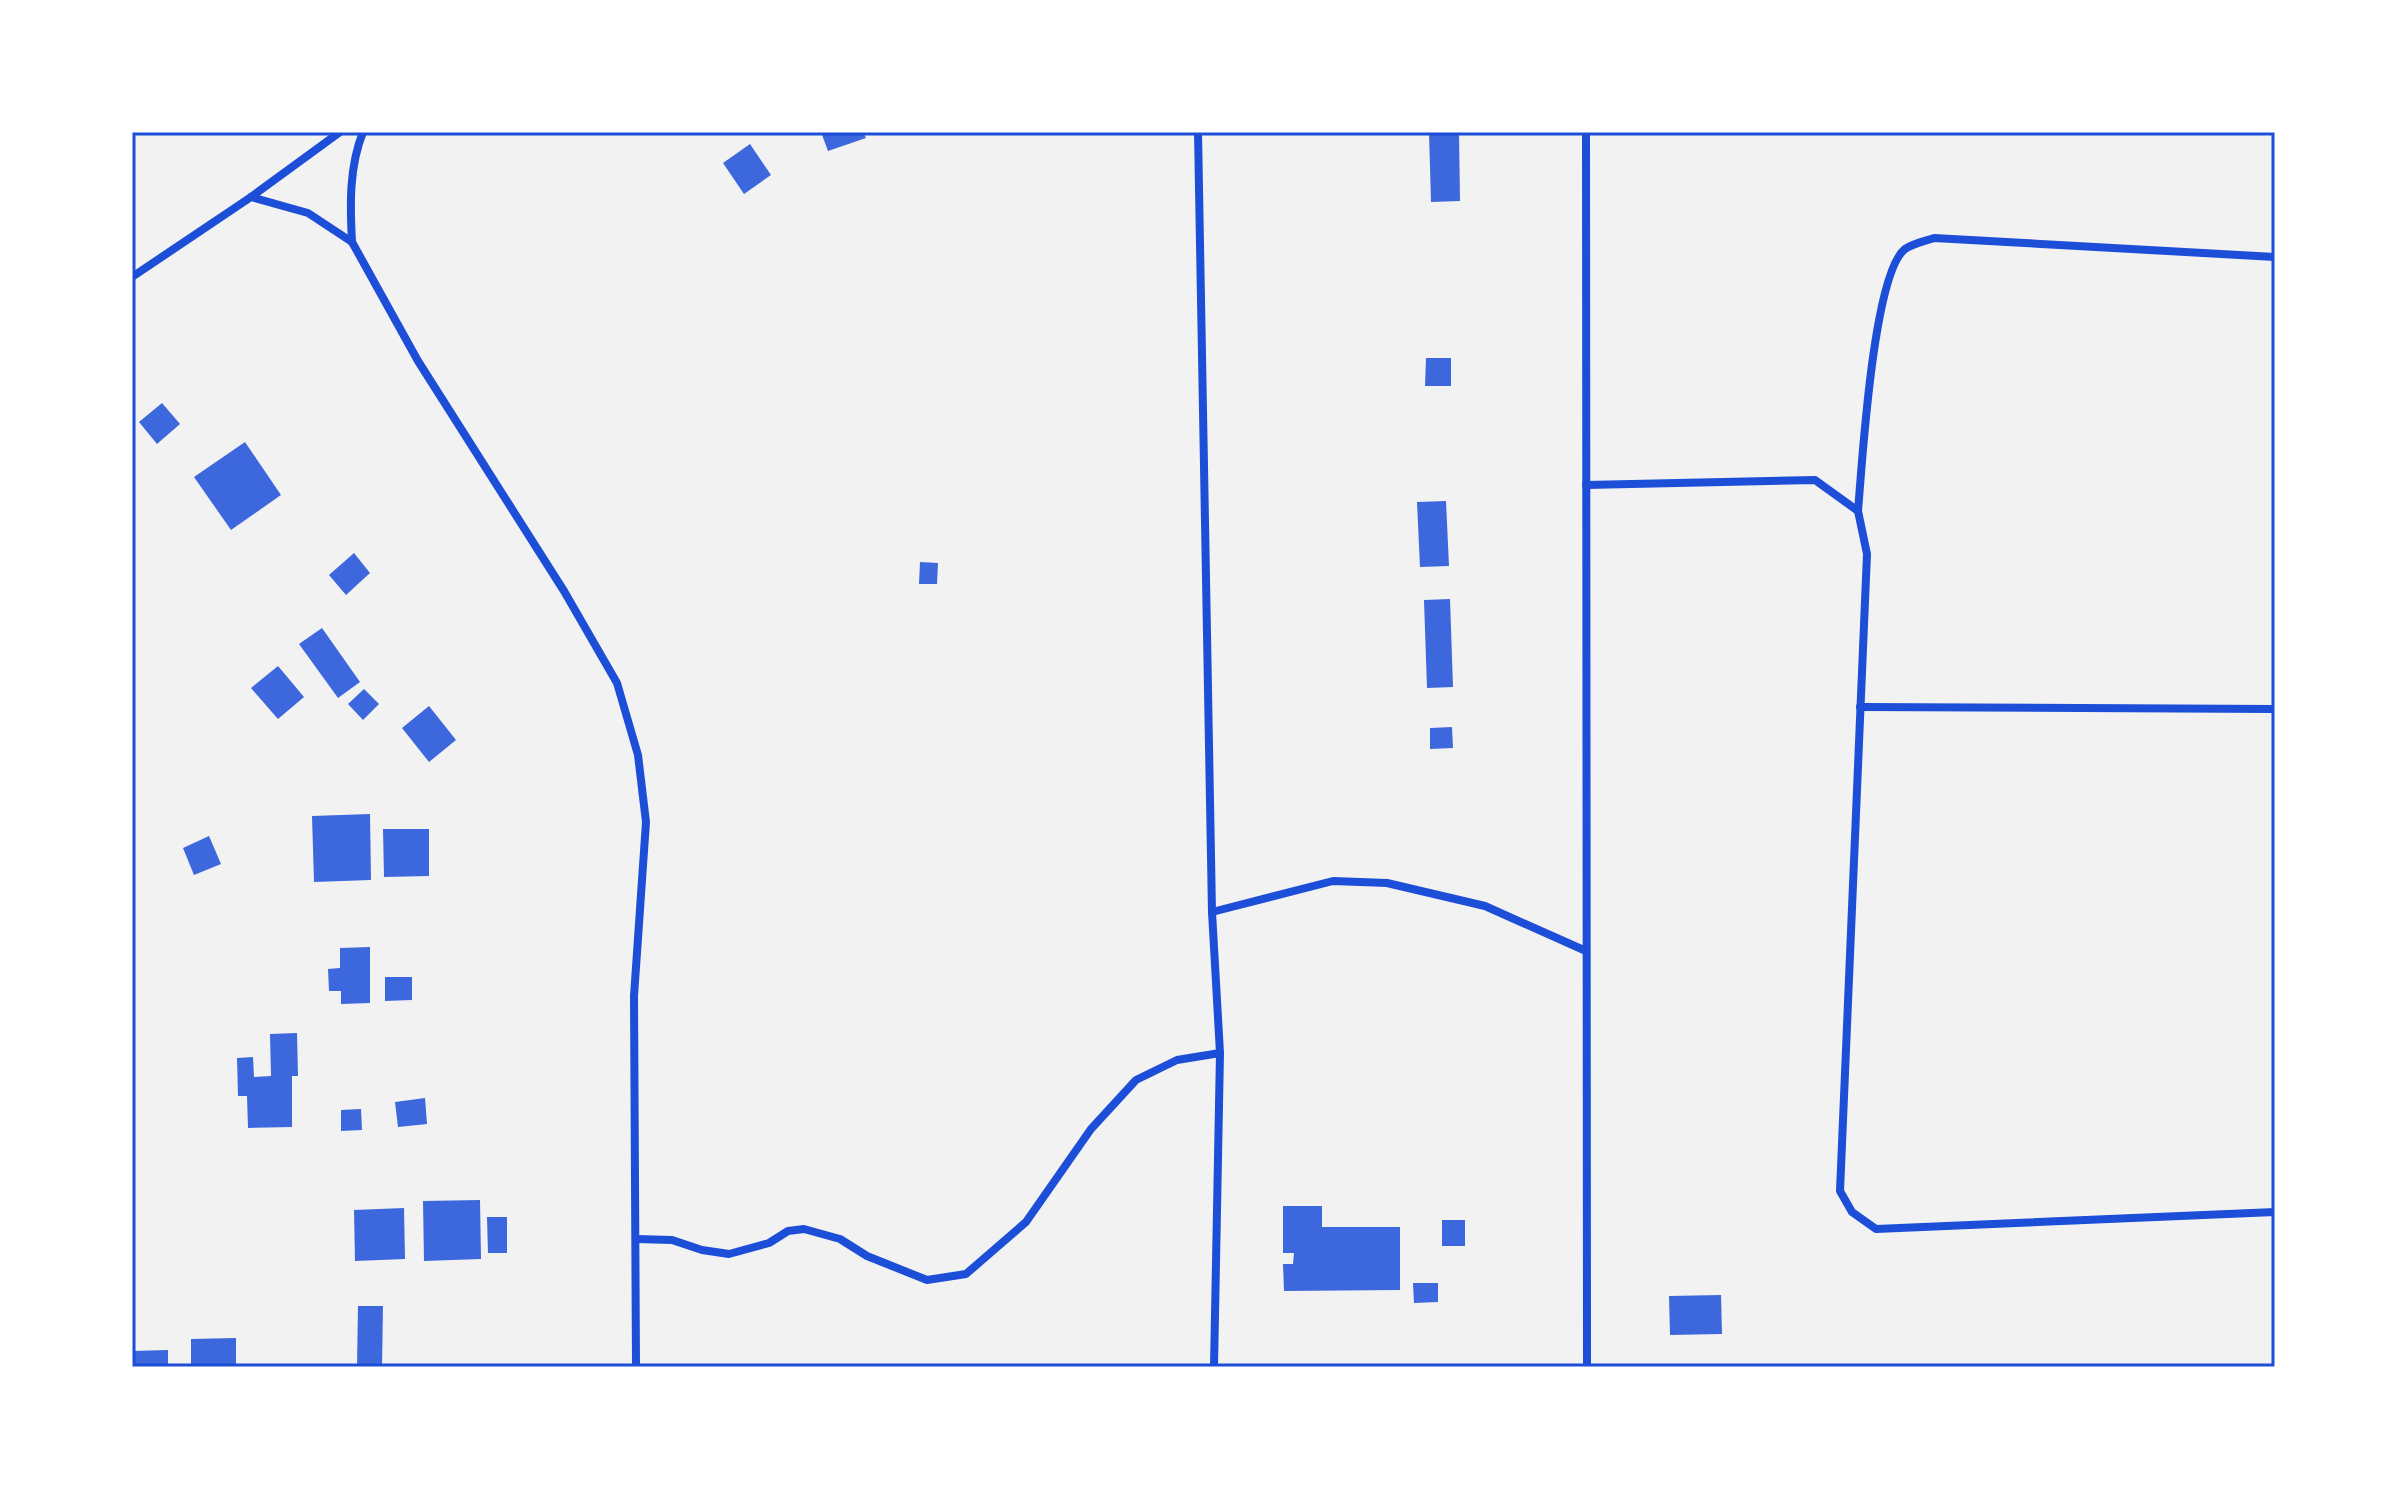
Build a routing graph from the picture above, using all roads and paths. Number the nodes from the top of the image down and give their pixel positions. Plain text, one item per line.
1 (340, 132) edge
2 (363, 132) edge
3 (1198, 132) edge
4 (1586, 132) edge
5 (251, 197) junction
6 (352, 242) junction
7 (2275, 257) edge
8 (132, 277) edge
9 (1586, 485) junction
10 (1858, 511) junction
11 (1860, 707) junction
12 (2275, 709) edge
13 (1212, 912) junction
14 (1586, 951) junction
15 (1220, 1053) junction
16 (2275, 1212) edge
17 (636, 1239) junction
18 (636, 1367) edge
19 (1214, 1367) edge
20 (1587, 1367) edge

1 - 5 street
2 - 6 street
3 - 13 street
4 - 9 street
5 - 6 street
5 - 8 street
6 - 17 street
7 - 10 street
9 - 10 street
9 - 14 street
10 - 11 street
11 - 12 street
11 - 16 street
13 - 14 street
13 - 15 street
14 - 20 street
15 - 17 street
15 - 19 street
17 - 18 street

